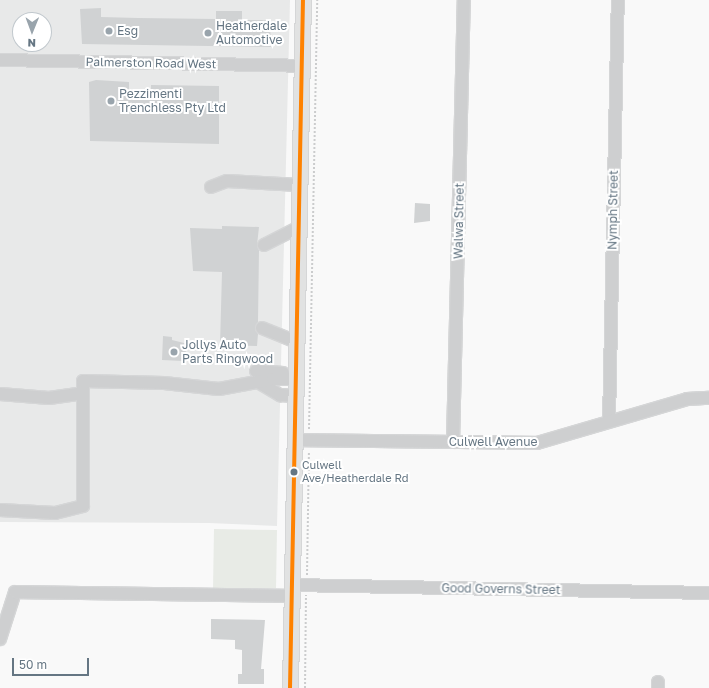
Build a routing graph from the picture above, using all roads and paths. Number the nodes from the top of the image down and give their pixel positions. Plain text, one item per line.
1 (303, 0) edge
2 (317, 0) edge
3 (464, 0) edge
4 (618, 0) edge
5 (0, 60) edge
6 (301, 66) junction
7 (299, 185) junction
8 (210, 187) dead end
9 (298, 228) junction
10 (264, 245) dead end
11 (262, 328) dead end
12 (296, 342) junction
13 (257, 376) junction
14 (296, 377) junction
15 (83, 393) junction
16 (0, 394) edge
17 (295, 396) junction
18 (709, 398) edge
19 (609, 421) junction
20 (302, 440) junction
21 (453, 442) junction
22 (0, 510) edge
23 (297, 589) junction
24 (709, 593) edge
25 (0, 639) edge
26 (290, 688) edge
27 (305, 688) edge

1 - 6 main road
2 - 20 path
3 - 21 street, Walwa Street
4 - 19 street, Nymph Street
5 - 6 street, Palmerston Road West
6 - 7 main road
7 - 8 street
7 - 9 main road
9 - 10 street
9 - 12 main road
11 - 12 street
12 - 14 main road
13 - 14 street
13 - 15 street
13 - 17 street
14 - 17 main road
15 - 16 street
15 - 22 street
17 - 20 main road
18 - 19 street, Culwell Avenue
19 - 21 street, Culwell Avenue
20 - 21 street, Culwell Avenue
20 - 23 main road
20 - 23 path
23 - 24 street, Good Governs Street
23 - 25 street, Good Governs Street
23 - 26 main road
23 - 27 path

